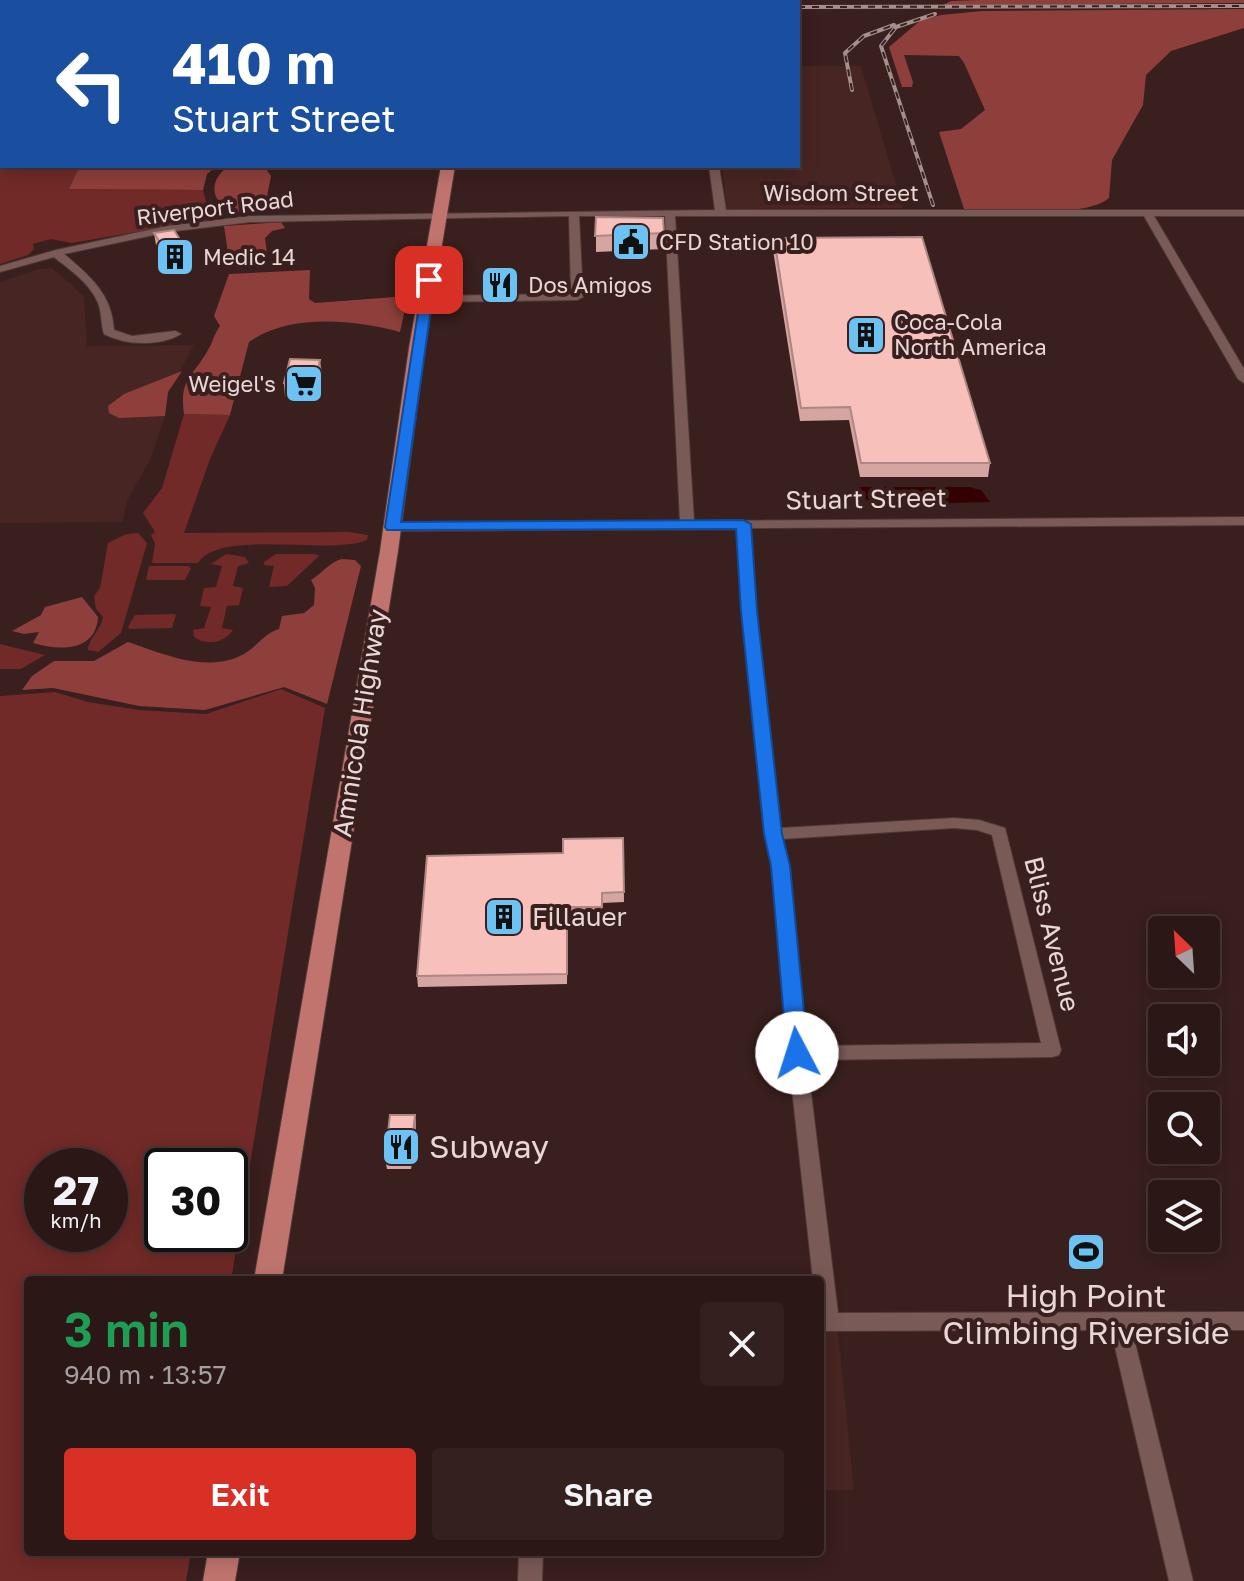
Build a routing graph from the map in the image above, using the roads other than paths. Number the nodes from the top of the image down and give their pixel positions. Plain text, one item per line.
1 (448, 168) edge
2 (714, 168) edge
3 (574, 213) junction
4 (721, 213) junction
5 (1244, 213) edge
6 (670, 214) junction
7 (1148, 214) junction
8 (438, 216) junction
9 (56, 253) junction
10 (0, 269) edge
11 (425, 299) junction
12 (175, 334) dead end
13 (1244, 379) edge
14 (1244, 521) edge
15 (687, 523) junction
16 (743, 524) junction
17 (393, 527) junction
18 (773, 834) junction
19 (797, 1053) junction
20 (269, 1276) edge
21 (819, 1276) edge
22 (1244, 1321) edge
23 (824, 1322) edge
24 (1120, 1323) junction
25 (223, 1556) edge
26 (531, 1556) edge
27 (219, 1581) edge
28 (530, 1581) edge
29 (1181, 1581) edge

1 - 8 main road, Amnicola Highway
2 - 4 street
3 - 6 street, Wisdom Street
3 - 8 street, Wisdom Street
3 - 11 street
4 - 6 street, Wisdom Street
4 - 7 street, Wisdom Street
5 - 7 street, Wisdom Street
6 - 15 street
7 - 13 street
8 - 9 street, Riverport Road
8 - 11 main road, Amnicola Highway
9 - 10 street, Riverport Road
9 - 12 street
11 - 17 main road, Amnicola Highway
14 - 16 street, Stuart Street
15 - 16 street, Stuart Street
15 - 17 street, Stuart Street
16 - 18 street
17 - 20 main road, Amnicola Highway
18 - 19 street
18 - 19 street, Bliss Avenue
19 - 21 street
22 - 24 street
23 - 24 street
24 - 29 street
25 - 27 main road
26 - 28 street

